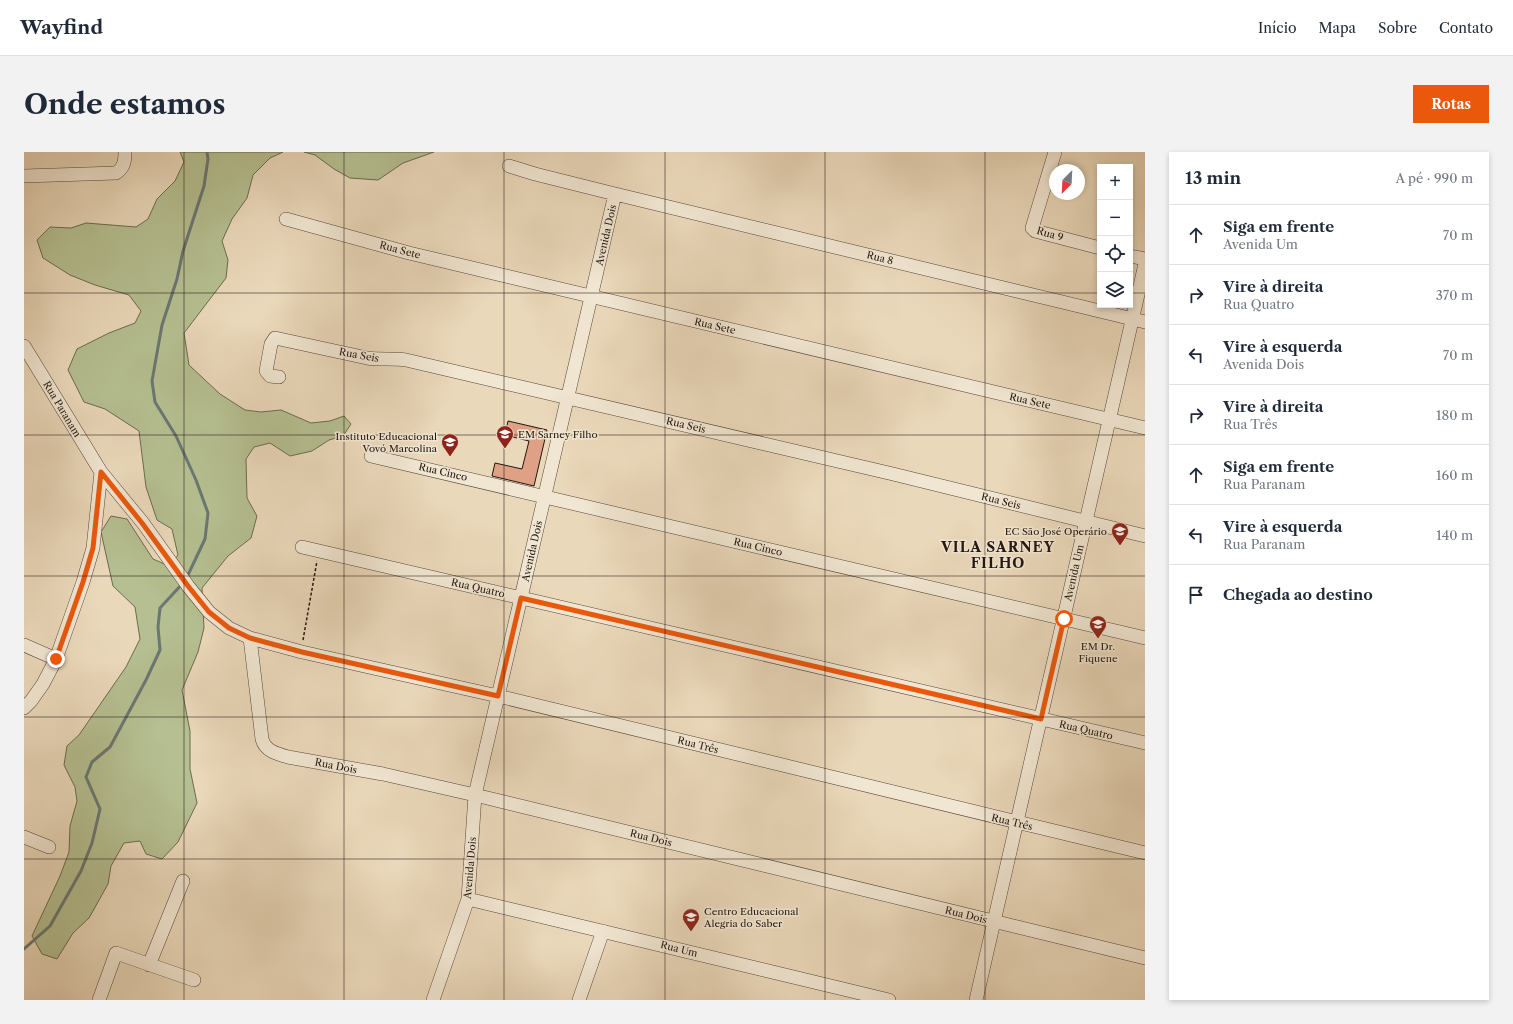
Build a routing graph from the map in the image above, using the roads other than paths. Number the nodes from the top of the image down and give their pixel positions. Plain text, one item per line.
1 (125, 152) edge
2 (1055, 152) edge
3 (509, 166) dead end
4 (24, 176) edge
5 (615, 194) junction
6 (286, 219) dead end
7 (1097, 247) edge
8 (1133, 257) edge
9 (1145, 260) edge
10 (1145, 264) edge
11 (591, 297) junction
12 (1139, 320) edge
13 (24, 346) edge
14 (280, 377) dead end
15 (568, 397) junction
16 (1109, 420) junction
17 (1145, 428) edge
18 (371, 456) dead end
19 (101, 472) junction
20 (545, 496) junction
21 (1086, 522) junction
22 (1145, 536) edge
23 (302, 547) dead end
24 (521, 598) junction
25 (1064, 619) junction
26 (250, 638) junction
27 (1145, 638) edge
28 (24, 645) edge
29 (56, 659) junction
30 (498, 696) junction
31 (24, 708) edge
32 (1041, 719) junction
33 (1145, 743) edge
34 (475, 795) junction
35 (1017, 823) junction
36 (24, 837) edge
37 (49, 847) dead end
38 (1145, 853) edge
39 (183, 881) dead end
40 (468, 899) junction
41 (994, 921) junction
42 (603, 931) junction
43 (1145, 958) edge
44 (149, 965) junction
45 (194, 980) dead end
46 (872, 998) edge
47 (99, 1000) edge
48 (433, 1000) edge
49 (579, 1000) edge
50 (889, 1000) edge
51 (976, 1000) edge

1 - 4 street
2 - 7 street, Rua 9
3 - 5 street, Rua 8
5 - 11 street, Avenida Dois
5 - 12 street, Rua 8
6 - 11 street, Rua Sete
8 - 9 street
10 - 12 street, Avenida Um
11 - 15 street, Avenida Dois
11 - 16 street, Rua Sete
12 - 16 street, Avenida Um
13 - 19 street, Rua Paranam
14 - 15 street, Rua Seis
15 - 20 street, Avenida Dois
15 - 21 street, Rua Seis
16 - 17 street, Rua Sete
16 - 21 street, Avenida Um
18 - 20 street, Rua Cinco
19 - 26 street, Rua Paranam
19 - 29 street
20 - 24 street, Avenida Dois
20 - 25 street, Rua Cinco
21 - 22 street, Rua Seis
21 - 25 street, Avenida Um
23 - 24 street, Rua Quatro
24 - 30 street, Avenida Dois
24 - 32 street, Rua Quatro
25 - 27 street, Rua Cinco
25 - 32 street, Avenida Um
26 - 30 street, Rua Três
26 - 34 street, Rua Dois
28 - 29 street
29 - 31 street
30 - 34 street, Avenida Dois
30 - 35 street, Rua Três
32 - 33 street, Rua Quatro
32 - 35 street, Avenida Um
34 - 40 street, Avenida Dois
34 - 41 street, Rua Dois
35 - 38 street, Rua Três
35 - 41 street, Avenida Um
36 - 37 street
39 - 44 street
40 - 42 street, Rua Um
40 - 48 street, Avenida Dois
41 - 43 street, Rua Dois
41 - 51 street, Avenida Um
42 - 46 street, Rua Um
42 - 49 street
44 - 45 street
44 - 47 street
46 - 50 street, Rua Um

